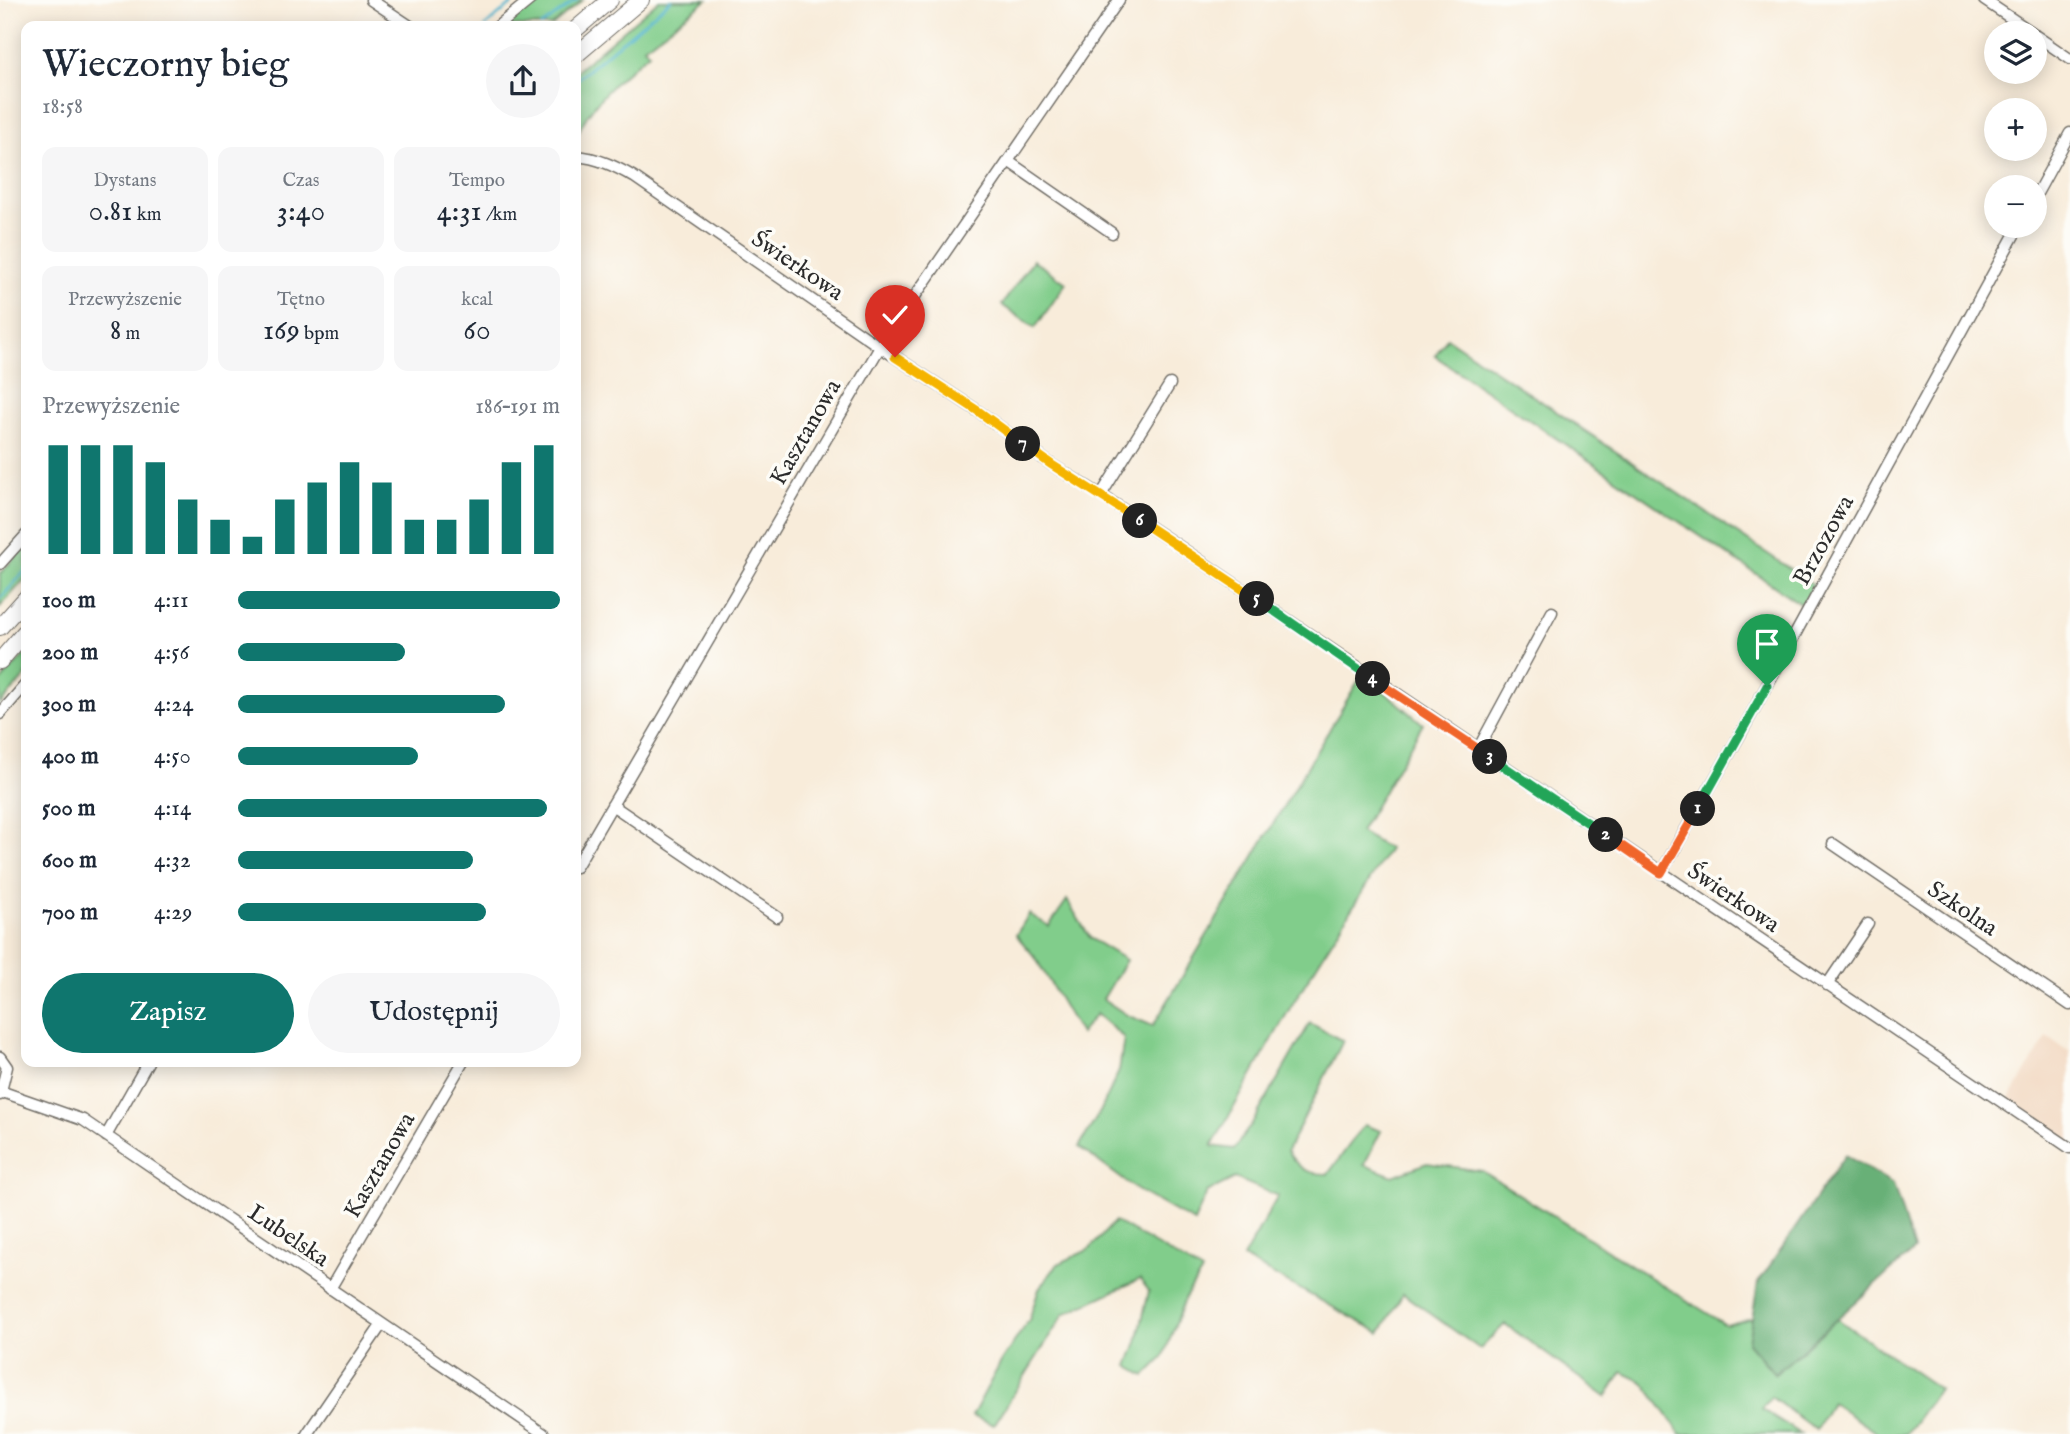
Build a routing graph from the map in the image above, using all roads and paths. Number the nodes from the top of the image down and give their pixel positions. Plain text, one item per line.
1 (371, 0) edge
2 (530, 0) edge
3 (610, 0) edge
4 (641, 0) edge
5 (1119, 0) edge
6 (1984, 0) edge
7 (402, 21) edge
8 (504, 21) edge
9 (2015, 21) edge
10 (581, 25) edge
11 (2047, 43) edge
12 (581, 51) edge
13 (2070, 59) edge
14 (2070, 133) edge
15 (581, 157) edge
16 (1008, 161) junction
17 (2047, 175) edge
18 (1112, 233) dead end
19 (2012, 238) edge
20 (880, 347) junction
21 (1170, 384) dead end
22 (1101, 495) junction
23 (21, 541) edge
24 (0, 564) edge
25 (21, 604) edge
26 (1552, 612) dead end
27 (0, 627) edge
28 (21, 637) edge
29 (0, 660) edge
30 (21, 690) edge
31 (0, 714) edge
32 (1478, 749) junction
33 (611, 805) junction
34 (1833, 844) dead end
35 (581, 858) edge
36 (1661, 873) junction
37 (777, 917) dead end
38 (1868, 924) dead end
39 (1828, 985) junction
40 (2070, 1005) edge
41 (0, 1057) edge
42 (145, 1067) edge
43 (460, 1067) edge
44 (0, 1093) edge
45 (106, 1136) junction
46 (2070, 1148) edge
47 (330, 1289) junction
48 (382, 1324) junction
49 (307, 1434) edge
50 (544, 1434) edge

1 - 7 street
2 - 8 street
3 - 10 highway
4 - 12 highway
5 - 16 street, Kasztanowa
6 - 9 street
11 - 13 street
14 - 17 street
15 - 20 street, Świerkowa
16 - 18 street
16 - 20 street, Kasztanowa
19 - 36 street, Brzozowa
20 - 22 street, Świerkowa
20 - 33 street, Kasztanowa
21 - 22 street
22 - 32 street, Świerkowa
23 - 24 street
25 - 27 highway
26 - 32 street
28 - 29 highway
30 - 31 street
32 - 36 street, Świerkowa
33 - 35 street, Kasztanowa
33 - 37 street
34 - 40 street, Szkolna
36 - 39 street, Świerkowa
38 - 39 street
39 - 46 street, Świerkowa
41 - 44 street
42 - 45 street
43 - 47 street, Kasztanowa
44 - 45 street, Lubelska
45 - 47 street, Lubelska
47 - 48 street, Lubelska
48 - 49 street
48 - 50 street, Lubelska

